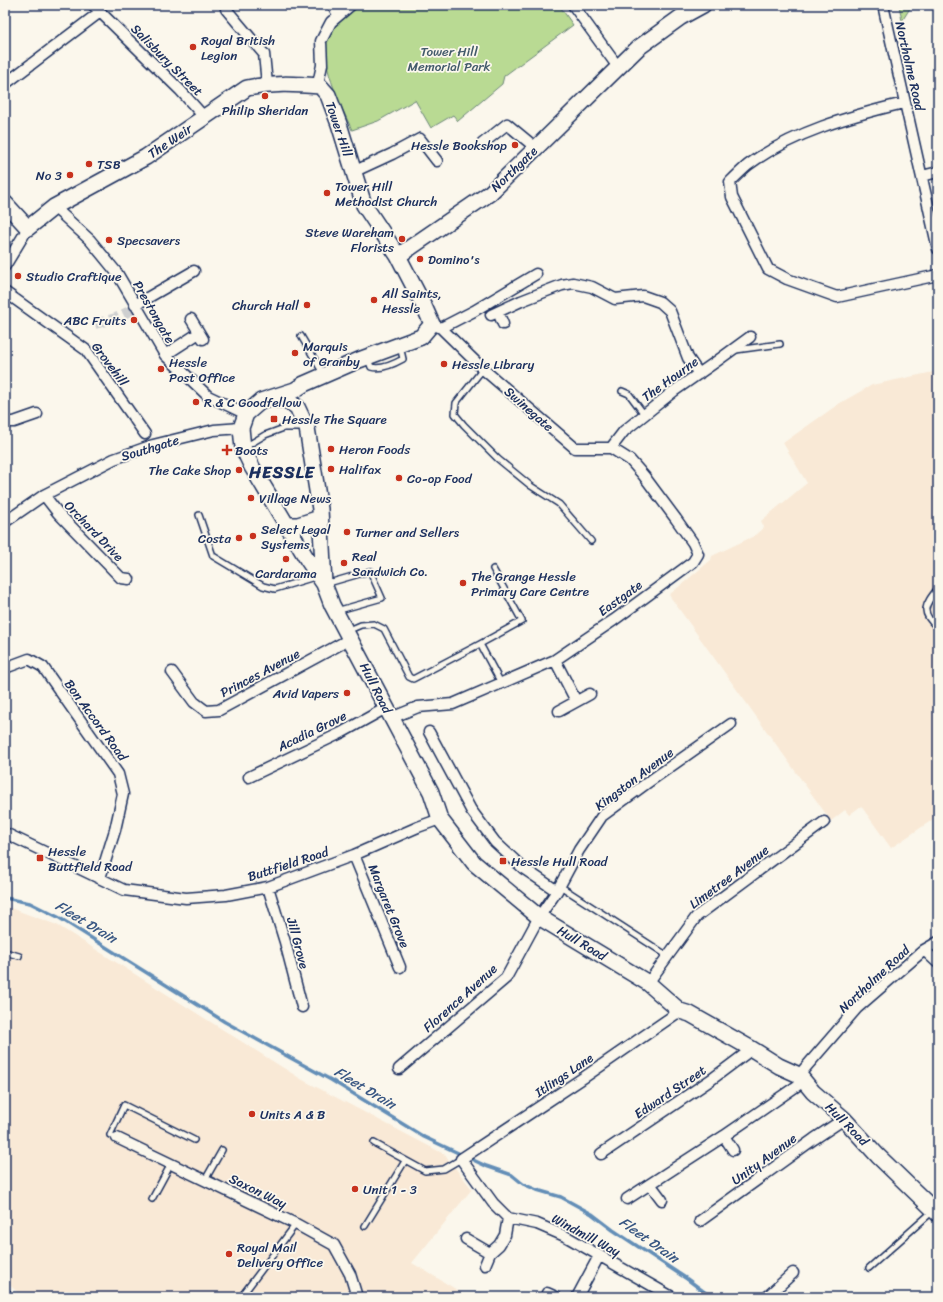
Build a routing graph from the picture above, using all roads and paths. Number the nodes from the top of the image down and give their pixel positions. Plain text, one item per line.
1 (333, 5) edge
2 (351, 5) edge
3 (573, 5) edge
4 (703, 5) edge
5 (883, 5) edge
6 (96, 8) edge
7 (226, 9) dead end
8 (338, 16) junction
9 (618, 67) junction
10 (5, 84) edge
11 (267, 84) junction
12 (320, 86) junction
13 (904, 103) junction
14 (205, 118) junction
15 (482, 144) dead end
16 (536, 148) junction
17 (437, 162) dead end
18 (353, 172) junction
19 (938, 172) edge
20 (922, 176) junction
21 (5, 203) edge
22 (54, 207) junction
23 (28, 228) junction
24 (938, 250) edge
25 (398, 256) junction
26 (5, 266) edge
27 (194, 272) dead end
28 (536, 274) dead end
29 (938, 276) edge
30 (5, 292) edge
31 (135, 305) junction
32 (191, 319) dead end
33 (503, 324) dead end
34 (436, 326) junction
35 (301, 336) dead end
36 (750, 337) dead end
37 (780, 344) dead end
38 (731, 351) junction
39 (165, 355) junction
40 (483, 369) junction
41 (700, 374) junction
42 (325, 375) junction
43 (296, 390) junction
44 (622, 391) dead end
45 (268, 399) junction
46 (298, 408) junction
47 (38, 414) dead end
48 (644, 414) junction
49 (244, 421) junction
50 (5, 422) edge
51 (307, 428) junction
52 (145, 434) dead end
53 (243, 448) junction
54 (611, 448) junction
55 (44, 495) junction
56 (199, 515) dead end
57 (320, 518) junction
58 (5, 522) edge
59 (286, 525) junction
60 (591, 541) dead end
61 (493, 568) dead end
62 (129, 579) dead end
63 (322, 580) junction
64 (938, 588) edge
65 (335, 611) junction
66 (938, 628) edge
67 (348, 635) junction
68 (480, 644) junction
69 (555, 660) junction
70 (5, 668) edge
71 (172, 672) dead end
72 (501, 682) junction
73 (590, 694) dead end
74 (576, 701) junction
75 (559, 711) dead end
76 (389, 713) junction
77 (731, 724) dead end
78 (429, 732) dead end
79 (249, 777) dead end
80 (440, 819) junction
81 (824, 822) dead end
82 (5, 833) edge
83 (354, 855) junction
84 (100, 878) junction
85 (268, 887) junction
86 (559, 889) junction
87 (539, 917) junction
88 (938, 942) edge
89 (924, 950) junction
90 (5, 952) edge
91 (19, 956) dead end
92 (668, 956) junction
93 (938, 963) edge
94 (400, 967) dead end
95 (648, 983) junction
96 (302, 1007) dead end
97 (680, 1011) junction
98 (752, 1049) junction
99 (399, 1069) dead end
100 (802, 1078) junction
101 (844, 1119) junction
102 (724, 1136) junction
103 (117, 1138) joint
104 (194, 1140) dead end
105 (374, 1143) dead end
106 (222, 1150) dead end
107 (733, 1150) dead end
108 (601, 1154) dead end
109 (461, 1159) junction
110 (405, 1160) junction
111 (171, 1164) junction
112 (205, 1180) junction
113 (650, 1184) junction
114 (152, 1199) dead end
115 (626, 1199) dead end
116 (662, 1200) dead end
117 (936, 1212) edge
118 (508, 1218) junction
119 (700, 1221) dead end
120 (296, 1224) junction
121 (365, 1226) dead end
122 (466, 1239) dead end
123 (490, 1253) junction
124 (599, 1256) junction
125 (485, 1265) dead end
126 (869, 1268) dead end
127 (793, 1273) dead end
128 (242, 1297) edge
129 (357, 1297) edge
130 (577, 1297) edge
131 (672, 1297) edge
132 (767, 1297) edge

1 - 8 street
2 - 8 street, Tower Hill
3 - 9 street
4 - 9 street, Northgate
5 - 13 street, Northolme Road
6 - 10 street
6 - 14 street, Salisbury Street
7 - 11 street
8 - 12 street, Tower Hill
9 - 16 street, Northgate
11 - 12 street, The Weir
11 - 14 street, The Weir
12 - 18 street, Tower Hill
13 - 20 street, Northolme Road
13 - 29 street
14 - 22 street, The Weir
15 - 16 street
16 - 25 street, Northgate
17 - 18 street
18 - 25 street, Tower Hill
19 - 20 street
20 - 24 street, Northolme Road
21 - 23 street
22 - 23 street, The Weir
22 - 31 street, Prestongate
23 - 26 street
25 - 34 street, Swinegate
27 - 31 street
28 - 34 street
30 - 52 street, Grovehill
31 - 39 street, Prestongate
32 - 39 street
33 - 41 street
34 - 40 street, Swinegate
34 - 42 street
35 - 42 lane
36 - 38 street, The Hourne
37 - 38 lane
38 - 41 street, The Hourne
39 - 49 street, Prestongate
40 - 54 street, Swinegate
40 - 60 lane
41 - 48 street, The Hourne
42 - 43 street
43 - 45 street
43 - 46 street
44 - 48 lane
45 - 46 street
45 - 49 street
46 - 51 street
47 - 50 street
48 - 54 street, The Hourne
49 - 53 street
49 - 55 street, Southgate
51 - 53 lane
51 - 57 street
53 - 59 street
54 - 69 street, Eastgate
55 - 58 street, Southgate
55 - 62 street, Orchard Drive
56 - 63 lane
57 - 59 street
57 - 63 street
59 - 63 street
61 - 68 lane
63 - 65 street, Hull Road
63 - 65 lane
64 - 66 lane
65 - 67 street, Hull Road
67 - 68 lane
67 - 71 street, Princes Avenue
67 - 76 street, Hull Road
68 - 72 lane
69 - 72 street, Eastgate
69 - 74 street
70 - 84 street, Bon Accord Road
72 - 76 street, Eastgate
73 - 74 street
74 - 75 street
76 - 79 street, Acadia Grove
76 - 80 street, Hull Road
77 - 86 street, Kingston Avenue
78 - 86 street
80 - 83 street, Buttfield Road
80 - 87 street, Hull Road
81 - 92 street, Limetree Avenue
82 - 84 street, Buttfield Road
83 - 85 street, Buttfield Road
83 - 94 street, Margaret Grove
84 - 85 street, Buttfield Road
85 - 96 street, Jill Grove
86 - 87 street, Kingston Avenue
86 - 92 lane
87 - 95 street, Hull Road
87 - 99 street, Florence Avenue
88 - 89 street, Northolme Road
89 - 93 street
89 - 100 street, Northolme Road
90 - 91 lane
92 - 95 street, Limetree Avenue
95 - 97 street, Hull Road
97 - 98 street, Hull Road
97 - 109 street, Itlings Lane
98 - 100 street, Hull Road
98 - 108 street, Edward Street
100 - 101 street, Hull Road
100 - 102 street, Northolme Road
101 - 117 street, Hull Road
101 - 119 street, Unity Avenue
102 - 107 street
102 - 113 street, Northolme Road
103 - 104 lane
103 - 111 street, Saxon Way
105 - 110 lane
106 - 112 lane
109 - 110 lane
109 - 118 street
110 - 121 lane
111 - 112 street, Saxon Way
111 - 114 lane
112 - 120 street, Saxon Way
113 - 115 street, Northolme Road
113 - 116 street
117 - 126 lane
118 - 123 street
118 - 124 street, Windmill Way
120 - 128 lane
120 - 129 street, Saxon Way
122 - 123 street
123 - 125 street
124 - 130 street
124 - 131 street, Windmill Way
127 - 132 street

